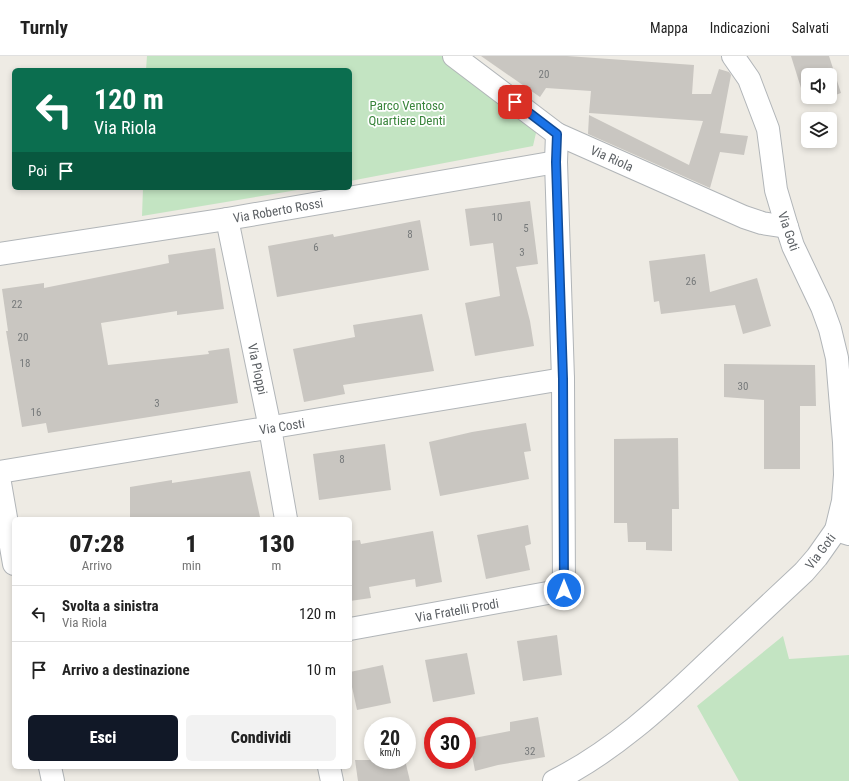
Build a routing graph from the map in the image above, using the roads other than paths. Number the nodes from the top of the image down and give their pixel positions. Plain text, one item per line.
1 (454, 56) edge
2 (733, 56) edge
3 (557, 134) junction
4 (556, 162) junction
5 (227, 219) junction
6 (787, 227) junction
7 (0, 254) edge
8 (563, 379) junction
9 (270, 428) junction
10 (0, 472) edge
11 (0, 483) edge
12 (286, 517) edge
13 (842, 532) edge
14 (12, 552) edge
15 (352, 629) edge
16 (50, 769) edge
17 (329, 769) edge
18 (53, 781) edge
19 (332, 781) edge
20 (554, 781) edge

1 - 3 street, Via Riola
2 - 6 street, Via Goti
3 - 4 street
3 - 6 street, Via Riola
4 - 5 street, Via Roberto Rossi
4 - 8 street
5 - 7 street, Via Roberto Rossi
5 - 9 street, Via Pioppi
6 - 13 street, Via Goti
8 - 9 street, Via Costi
8 - 15 street, Via Fratelli Prodi
9 - 10 street, Via Costi
9 - 12 street, Via Pioppi
11 - 14 street
13 - 20 street, Via Goti
16 - 18 street
17 - 19 street

